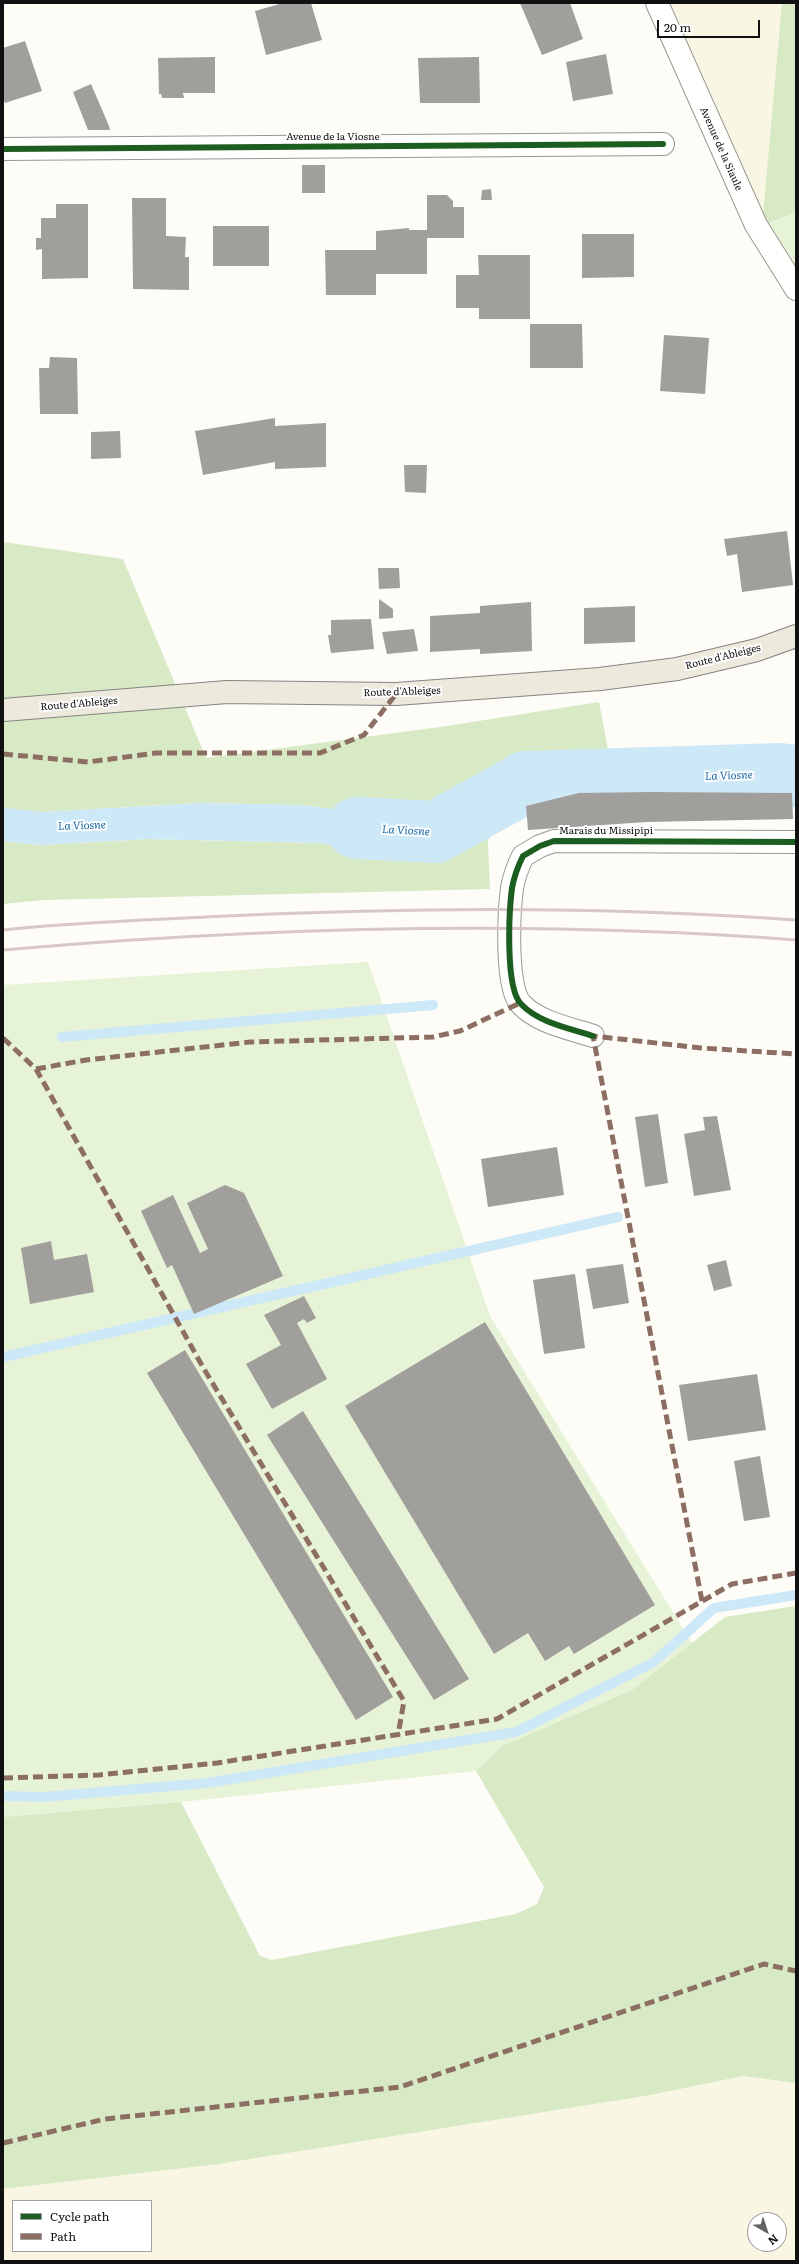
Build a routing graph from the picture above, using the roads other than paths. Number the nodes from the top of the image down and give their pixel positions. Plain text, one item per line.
1 (657, 3) edge
2 (663, 144) dead end
3 (3, 149) edge
4 (796, 289) edge
5 (796, 636) edge
6 (3, 710) edge
7 (796, 842) edge
8 (593, 1036) dead end

1 - 4 street, Avenue de la Siaule
2 - 3 street, Avenue de la Viosne
5 - 6 main road, Route d'Ableiges
7 - 8 street, Marais du Missipipi

